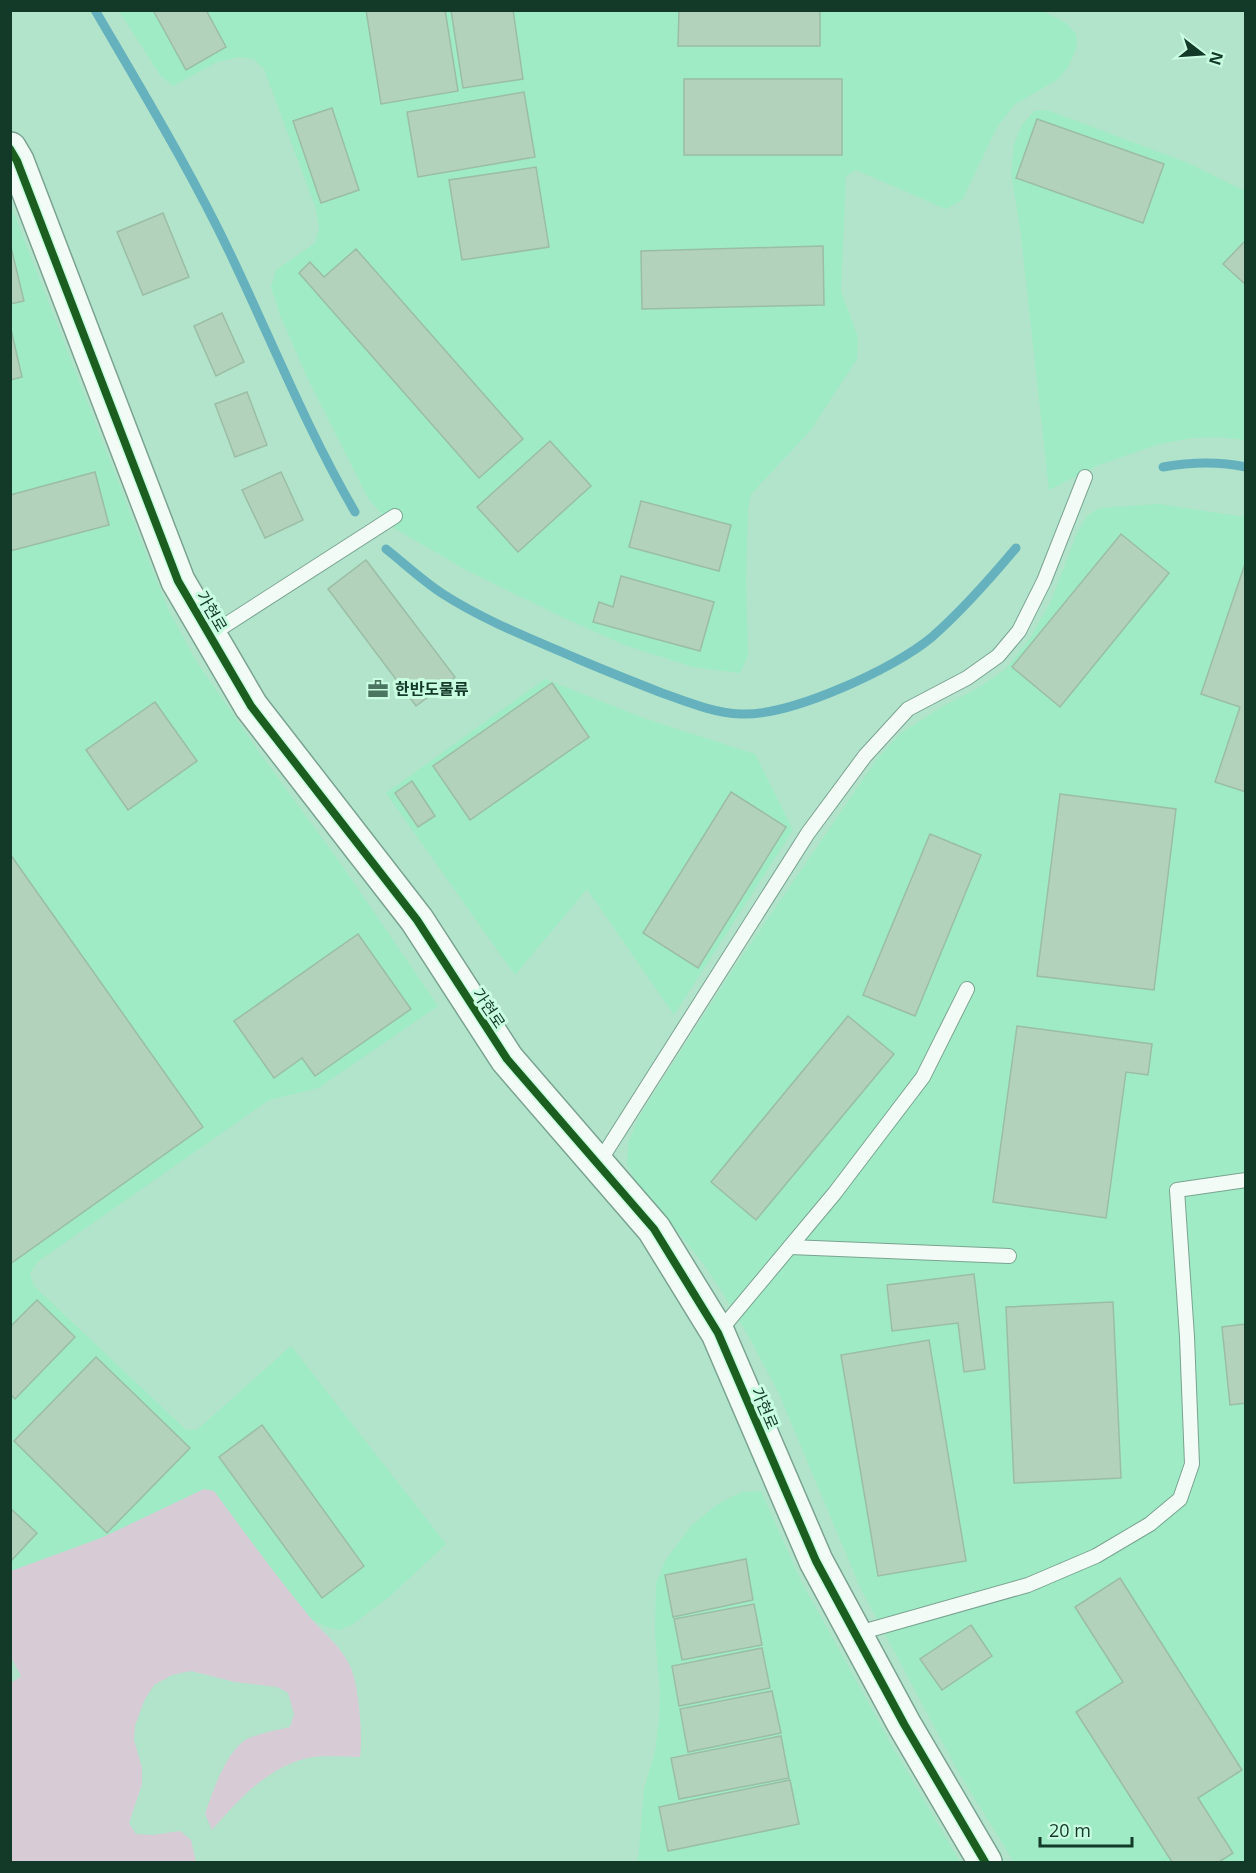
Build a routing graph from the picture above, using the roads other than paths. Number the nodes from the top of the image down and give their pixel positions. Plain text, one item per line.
1 (10, 149) edge
2 (1085, 477) dead end
3 (395, 516) dead end
4 (210, 635) junction
5 (967, 989) dead end
6 (598, 1164) junction
7 (1245, 1180) edge
8 (790, 1247) junction
9 (1009, 1257) dead end
10 (718, 1333) junction
11 (855, 1634) junction
12 (985, 1863) edge

1 - 4 street, 가현로
2 - 6 lane
3 - 4 lane
4 - 6 street, 가현로
5 - 8 lane
6 - 10 street, 가현로
7 - 11 lane
8 - 9 lane
8 - 10 lane
10 - 11 street, 가현로
11 - 12 street, 가현로

